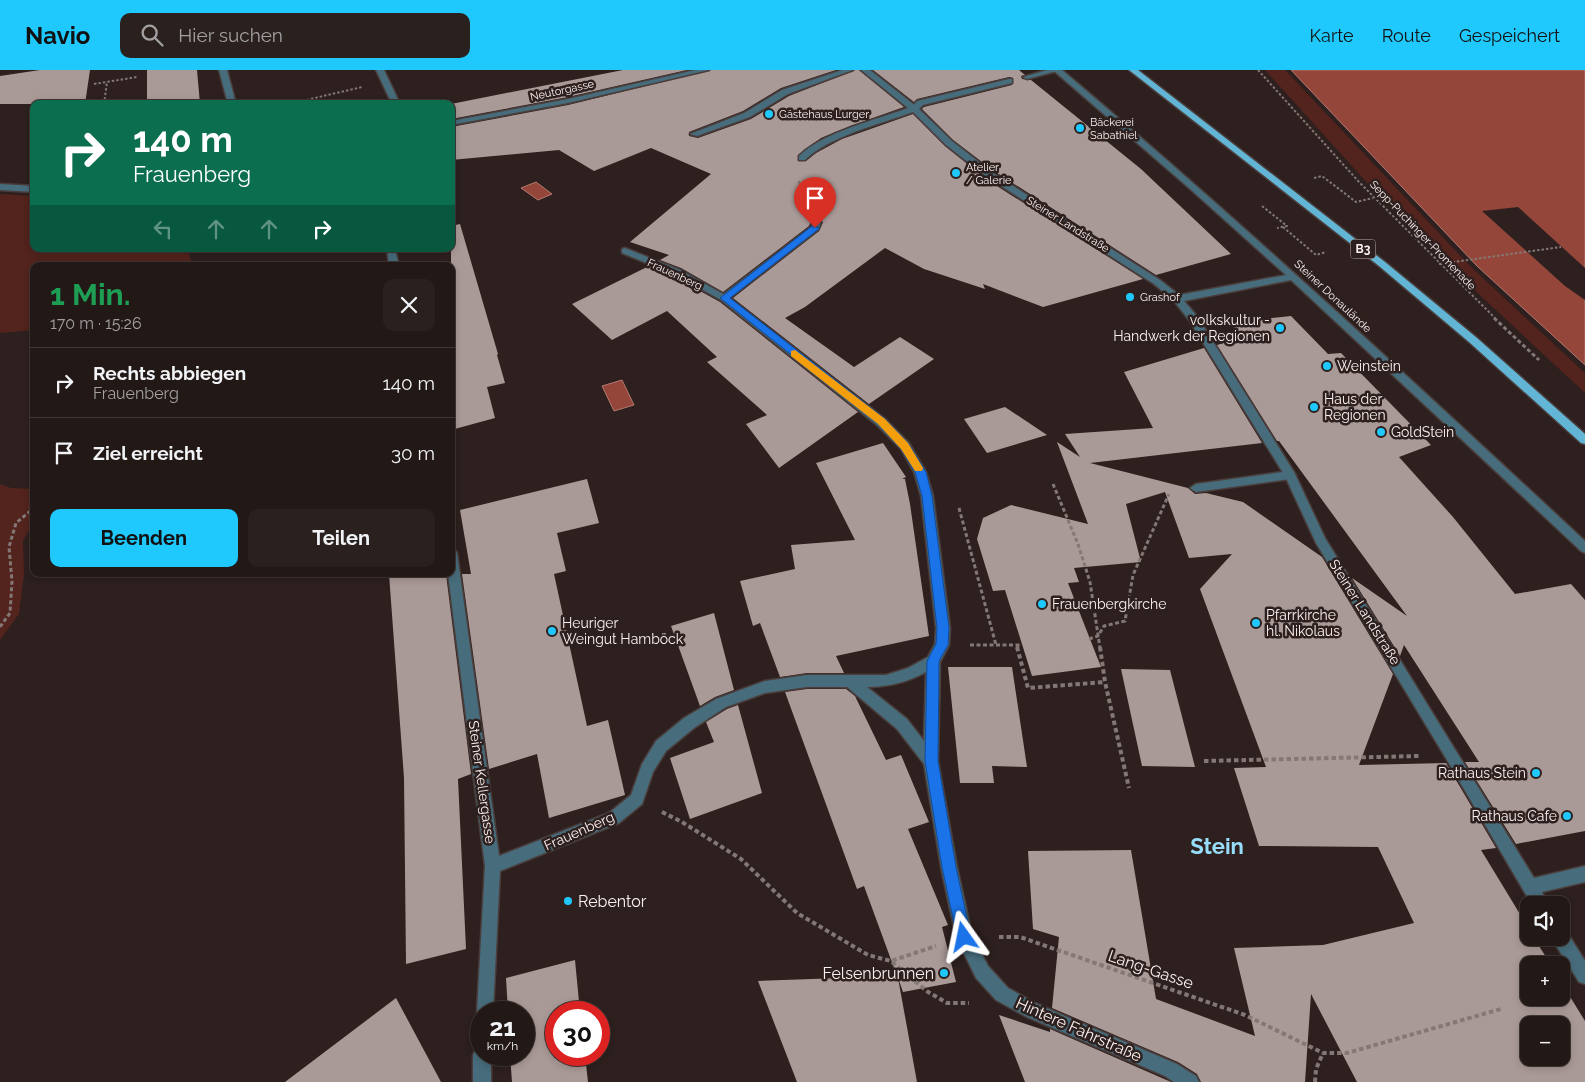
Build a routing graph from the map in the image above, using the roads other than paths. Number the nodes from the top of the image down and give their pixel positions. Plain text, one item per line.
1 (223, 70) edge
2 (380, 70) edge
3 (705, 70) edge
4 (849, 70) edge
5 (865, 70) edge
6 (1057, 70) edge
7 (1133, 70) edge
8 (1027, 77) dead end
9 (1009, 82) dead end
10 (231, 100) edge
11 (394, 100) edge
12 (914, 109) junction
13 (455, 122) edge
14 (694, 134) dead end
15 (802, 158) road end
16 (0, 187) edge
17 (30, 188) edge
18 (816, 223) road end
19 (625, 251) dead end
20 (1294, 277) junction
21 (724, 298) junction
22 (1177, 299) junction
23 (1585, 440) edge
24 (1290, 475) junction
25 (1196, 488) road end
26 (1585, 548) edge
27 (454, 577) edge
28 (933, 661) junction
29 (851, 682) junction
30 (931, 761) junction
31 (493, 866) junction
32 (1585, 874) edge
33 (1529, 887) junction
34 (1534, 896) edge
35 (964, 937) joint
36 (1566, 946) edge
37 (1585, 976) edge
38 (486, 1001) edge
39 (1190, 1082) edge

1 - 10 street
2 - 11 street
3 - 13 street, Neutorgasse
4 - 14 street
5 - 12 street, Steiner Landstraße
6 - 8 street
6 - 20 street, Steiner Donaulände
7 - 23 main road, B3
9 - 12 street
12 - 15 street
12 - 22 street, Steiner Landstraße
16 - 17 street
18 - 21 street
19 - 21 street, Frauenberg
20 - 22 street
20 - 26 street, Steiner Donaulände
21 - 28 street, Frauenberg
22 - 24 street, Steiner Landstraße
24 - 25 street
24 - 33 street, Steiner Landstraße
27 - 31 street, Steiner Kellergasse
28 - 29 street
28 - 30 street, Frauenberg
29 - 30 street, Frauenberg
29 - 31 street, Frauenberg
30 - 35 street, Frauenberg
31 - 38 street, Steiner Kellergasse
32 - 33 street
33 - 34 street, Steiner Landstraße
35 - 39 street, Hintere Fahrstraße
36 - 37 street

